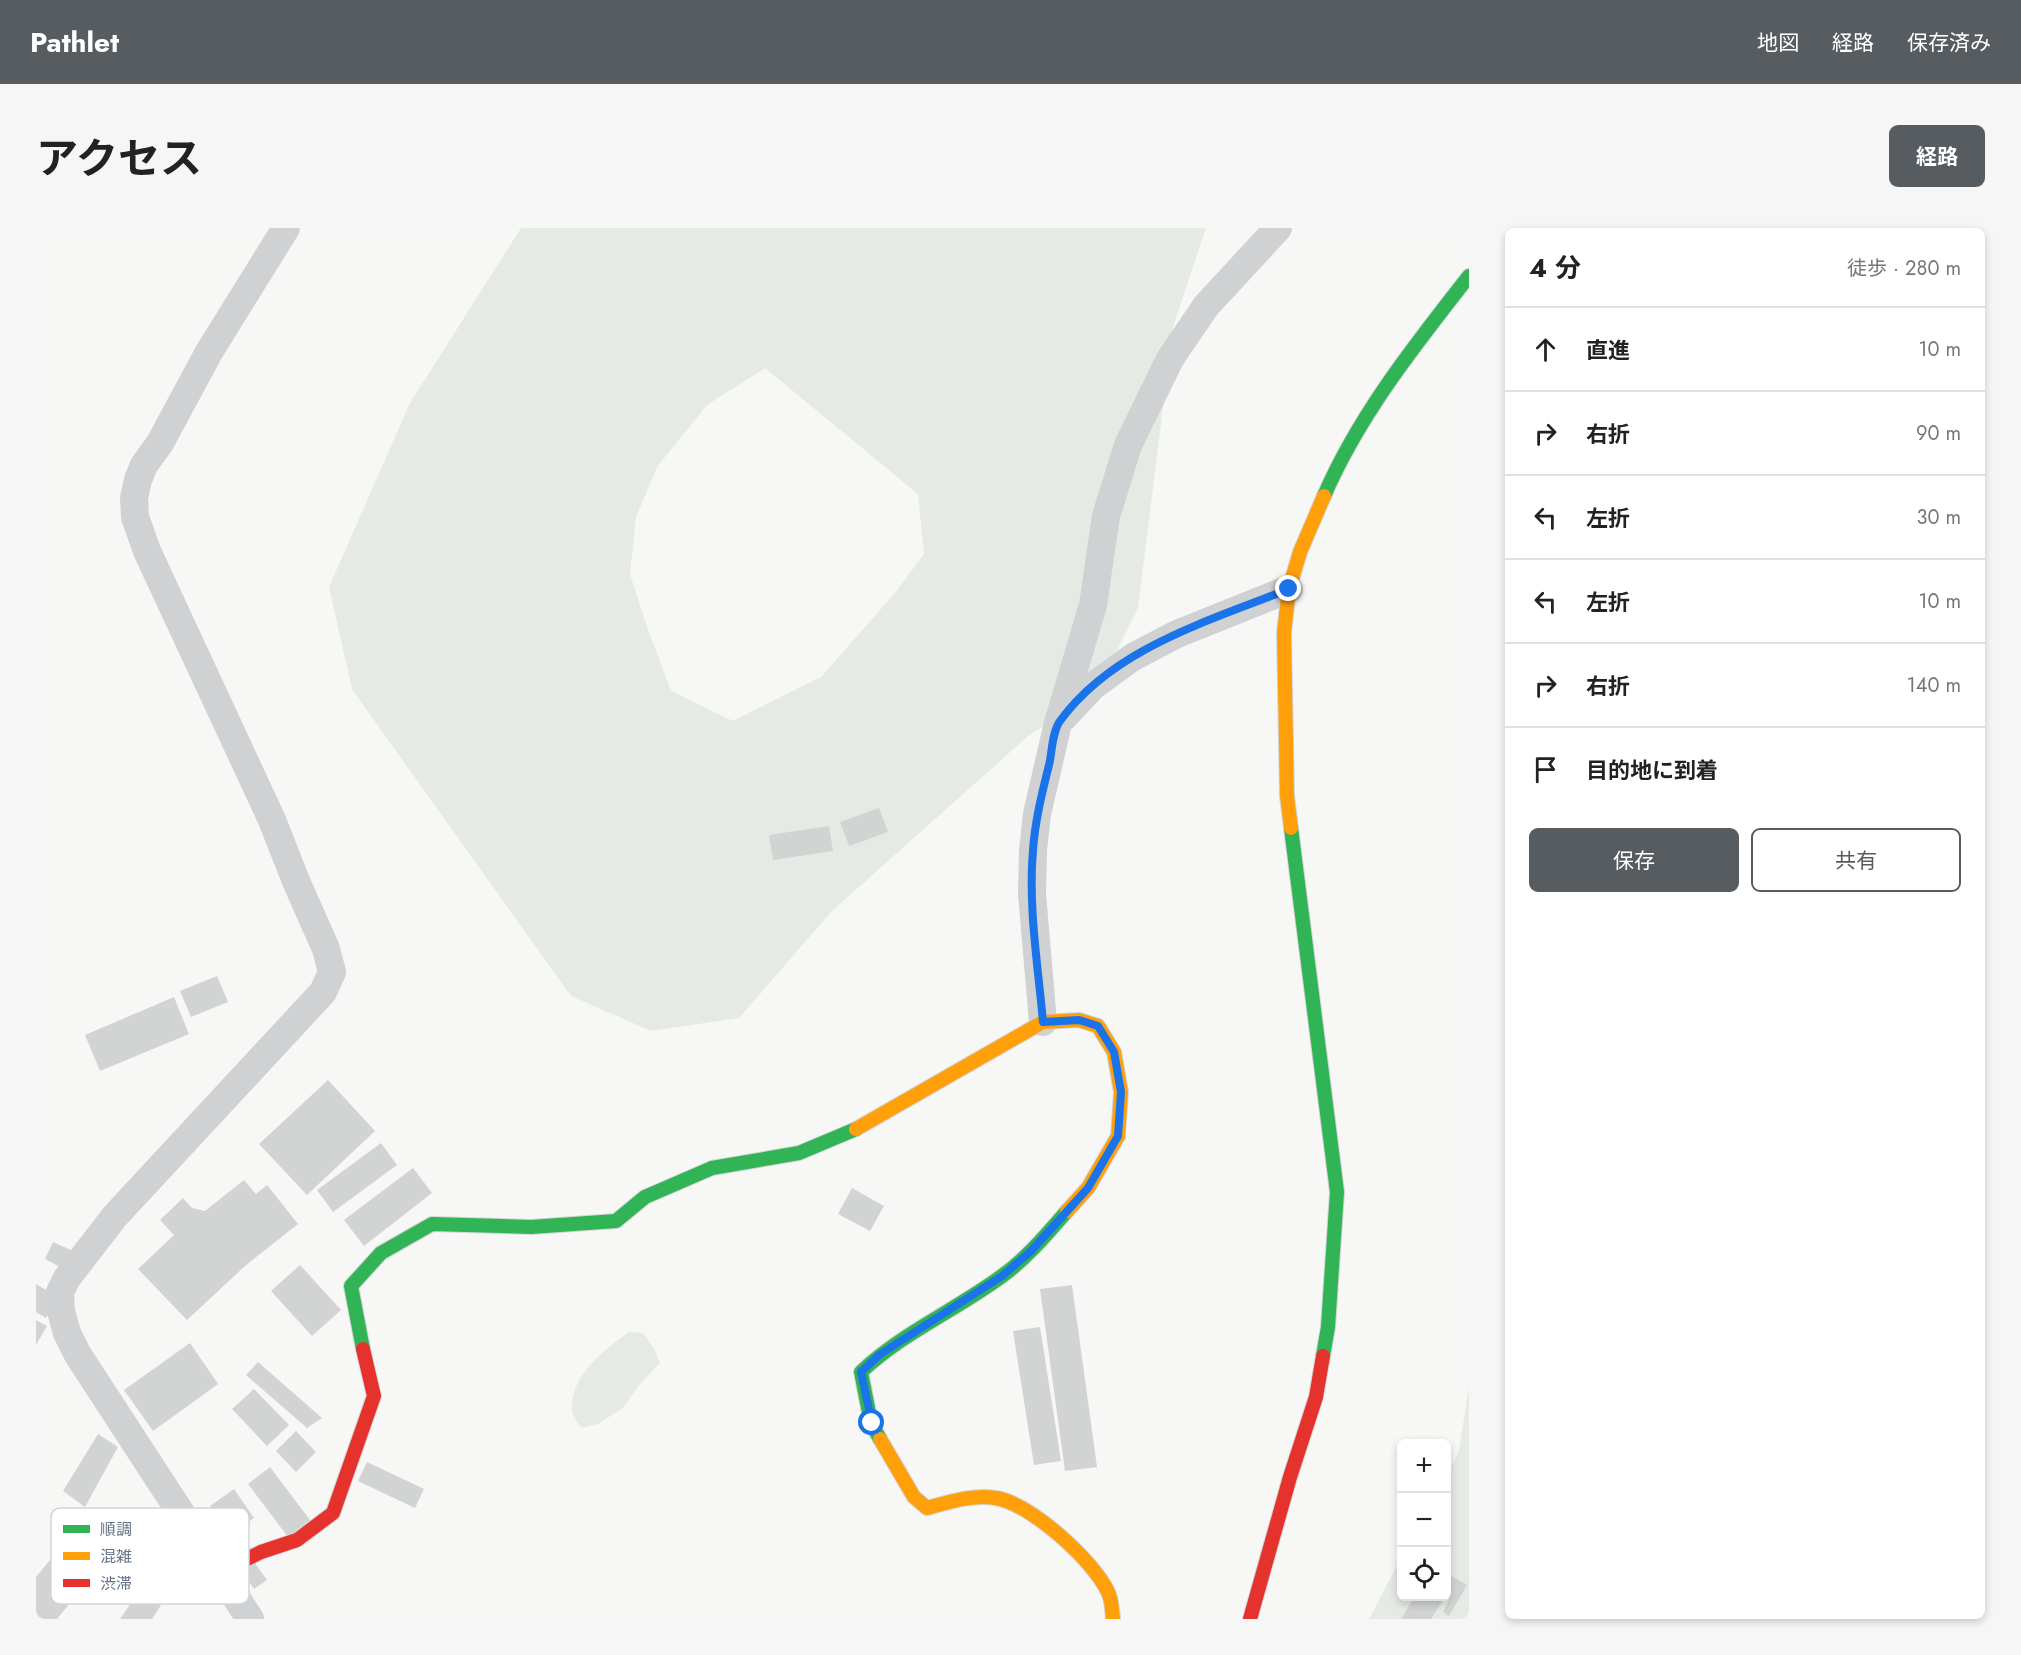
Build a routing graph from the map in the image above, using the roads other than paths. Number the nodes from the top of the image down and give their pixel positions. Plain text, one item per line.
1 (286, 228) edge
2 (1278, 228) edge
3 (1469, 276) edge
4 (1289, 589) junction
5 (1058, 723) junction
6 (1043, 1022) junction
7 (178, 1508) edge
8 (249, 1558) edge
9 (240, 1604) edge
10 (249, 1619) edge
11 (1113, 1619) edge
12 (1250, 1619) edge

1 - 7 street
2 - 5 street
3 - 4 street
4 - 5 street
4 - 12 street
5 - 6 street
6 - 8 street
6 - 11 street
9 - 10 street

